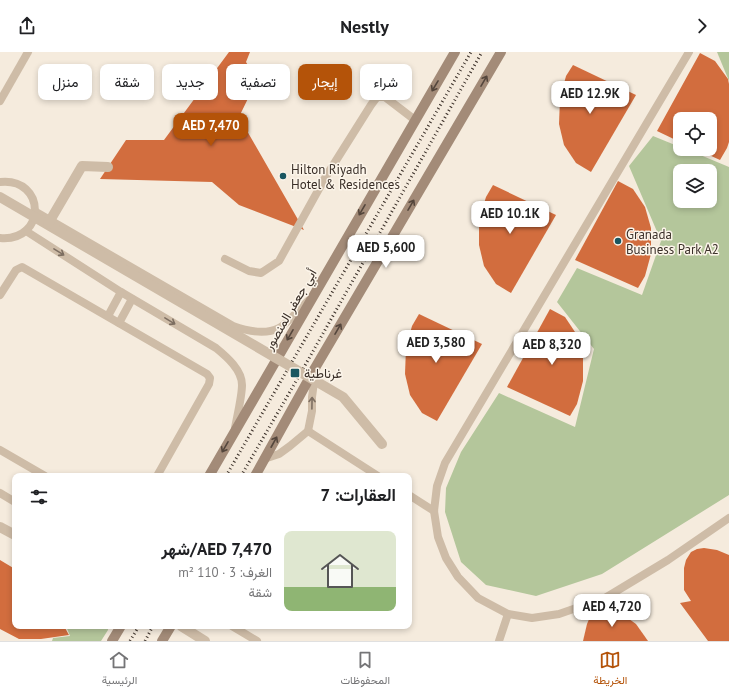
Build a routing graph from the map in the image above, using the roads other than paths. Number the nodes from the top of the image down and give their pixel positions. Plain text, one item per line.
1 (28, 52) edge
2 (455, 52) edge
3 (501, 52) edge
4 (689, 52) edge
5 (0, 101) edge
6 (415, 120) junction
7 (108, 167) dead end
8 (0, 182) edge
9 (0, 197) edge
10 (36, 212) junction
11 (48, 224) junction
12 (26, 232) junction
13 (0, 238) edge
14 (225, 259) dead end
15 (121, 292) junction
16 (0, 295) edge
17 (313, 295) junction
18 (132, 299) junction
19 (108, 316) junction
20 (119, 323) junction
21 (315, 368) junction
22 (308, 431) junction
23 (234, 432) junction
24 (382, 444) dead end
25 (0, 450) edge
26 (264, 459) junction
27 (39, 473) edge
28 (159, 473) edge
29 (211, 473) edge
30 (257, 473) edge
31 (373, 473) edge
32 (0, 493) edge
33 (412, 497) edge
34 (12, 500) edge
35 (434, 512) junction
36 (729, 518) edge
37 (0, 527) edge
38 (12, 533) edge
39 (508, 614) junction
40 (119, 629) edge
41 (169, 629) edge
42 (186, 629) edge
43 (237, 629) edge
44 (112, 641) edge
45 (162, 641) edge
46 (206, 641) edge
47 (257, 641) edge
48 (499, 641) edge

1 - 5 lane
2 -> 6 street, أبي جعفر المنصور
21 -> 3 street
4 - 35 lane
6 - 14 lane
6 -> 17 street, أبي جعفر المنصور
7 - 11 street, bridge
8 - 10 lane
9 - 11 street, bridge
10 - 12 lane
10 - 17 lane
11 - 24 street, bridge
12 - 13 lane
12 -> 15 lane
15 - 18 lane
15 - 19 lane
16 - 19 lane
17 -> 23 street, أبي جعفر المنصور
18 - 20 lane
18 -> 23 lane
19 - 20 lane
20 - 28 lane
22 -> 21 lane
26 -> 21 street
22 - 26 lane
22 - 31 lane
23 -> 29 street, أبي جعفر المنصور
25 - 27 lane
26 - 30 street
32 - 34 lane
33 - 35 lane
35 - 39 lane
36 - 39 lane
37 - 38 street
39 - 48 lane
40 - 44 street
41 - 45 street
42 - 46 street
43 - 47 lane

